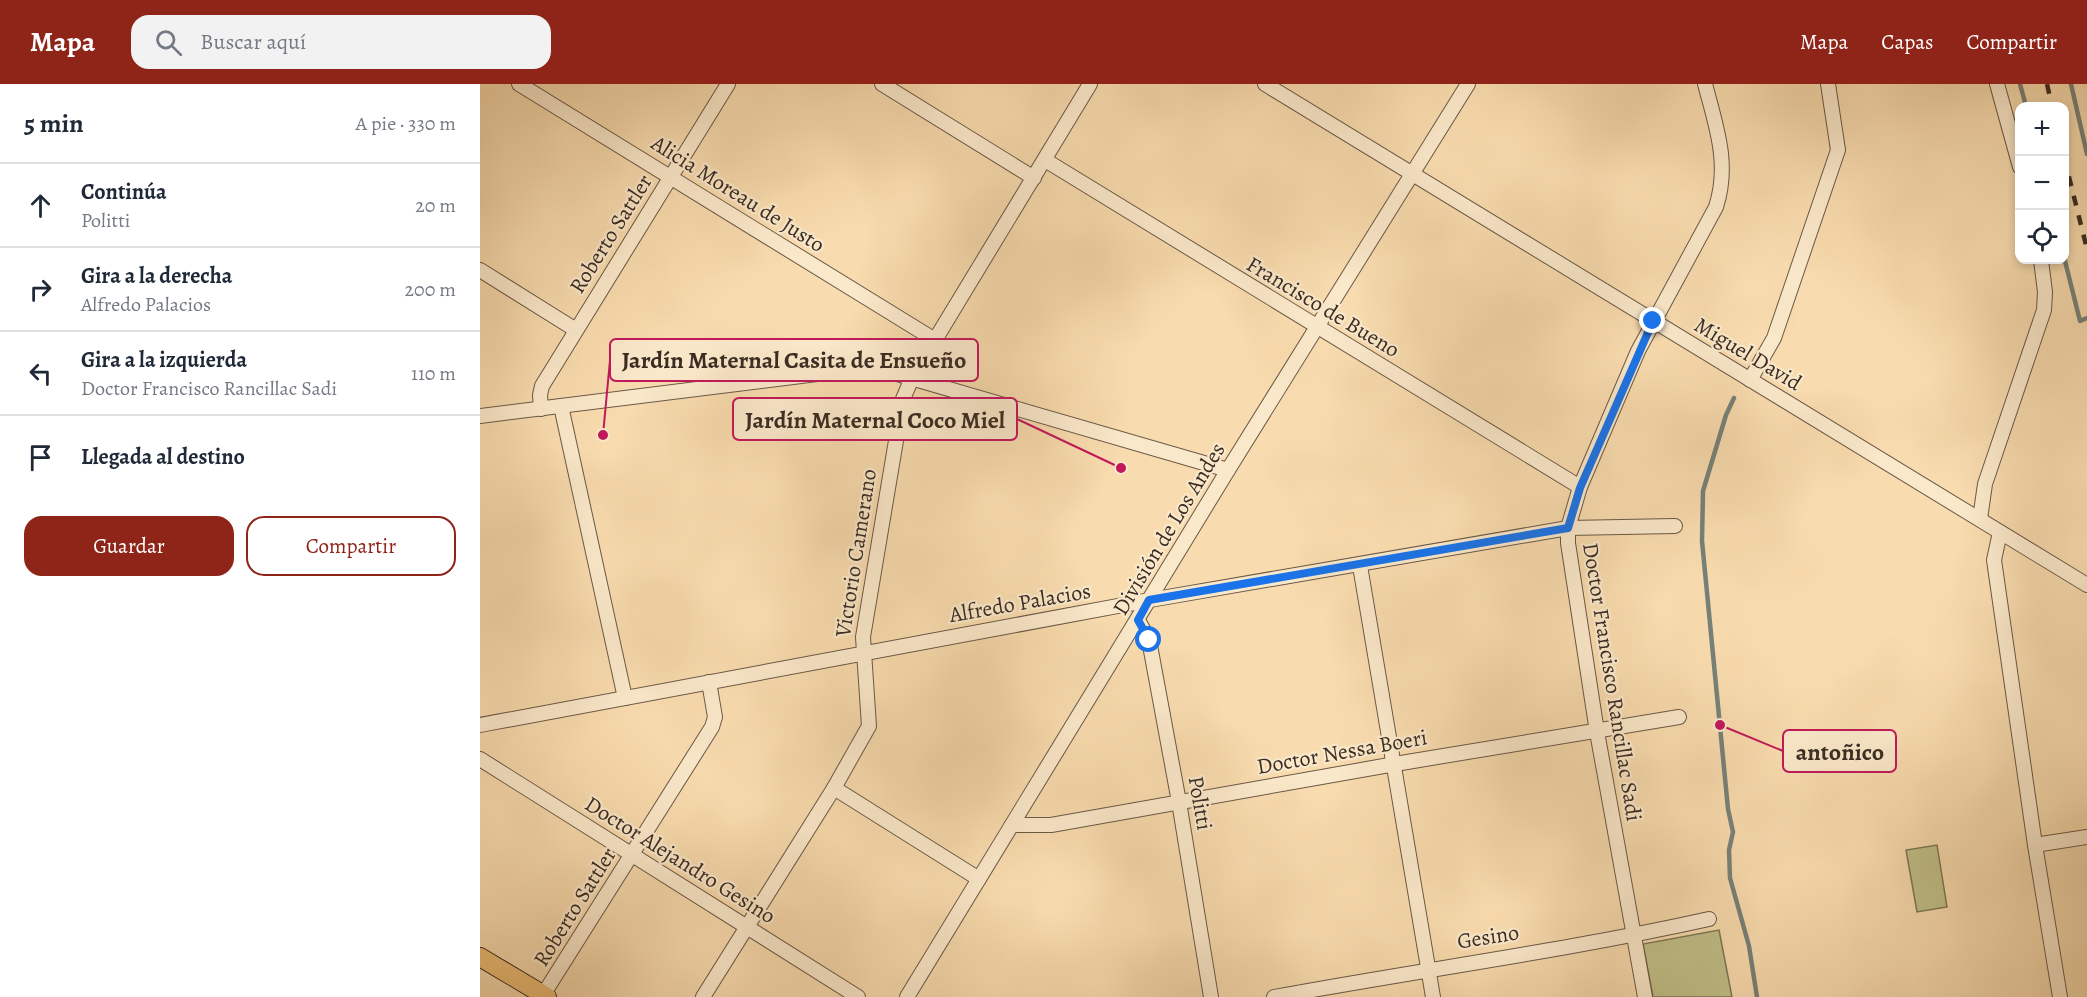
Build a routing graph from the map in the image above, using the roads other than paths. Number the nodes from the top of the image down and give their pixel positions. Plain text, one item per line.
1 (519, 84) edge
2 (728, 84) edge
3 (882, 84) edge
4 (1090, 84) edge
5 (1265, 84) edge
6 (1468, 84) edge
7 (1705, 84) edge
8 (1828, 84) edge
9 (1997, 84) edge
10 (2016, 156) edge
11 (1045, 160) junction
12 (1413, 176) junction
13 (672, 177) junction
14 (1034, 178) junction
15 (2042, 264) edge
16 (480, 270) edge
17 (1653, 321) junction
18 (1318, 329) junction
19 (576, 330) junction
20 (935, 340) junction
21 (912, 378) junction
22 (1750, 380) junction
23 (561, 406) junction
24 (541, 409) junction
25 (480, 416) edge
26 (1228, 470) junction
27 (1580, 488) junction
28 (1980, 519) junction
29 (1675, 526) dead end
30 (1568, 528) junction
31 (2000, 532) junction
32 (1360, 566) junction
33 (2087, 585) edge
34 (1149, 600) junction
35 (1138, 620) junction
36 (862, 653) junction
37 (709, 682) junction
38 (625, 698) junction
39 (1679, 717) dead end
40 (480, 724) edge
41 (1597, 732) junction
42 (480, 759) edge
43 (1395, 764) junction
44 (834, 788) junction
45 (1179, 802) junction
46 (1012, 825) junction
47 (2087, 837) edge
48 (2034, 845) junction
49 (633, 855) junction
50 (979, 879) junction
51 (1709, 919) dead end
52 (747, 928) junction
53 (1634, 936) junction
54 (480, 957) edge
55 (1428, 968) junction
56 (545, 996) edge
57 (703, 997) edge
58 (858, 997) edge
59 (907, 997) edge
60 (1211, 997) edge
61 (1274, 997) edge
62 (1433, 997) edge
63 (1645, 997) edge
64 (2060, 997) edge

1 - 13 street, Alicia Moreau de Justo
2 - 13 street, Roberto Sattler
3 - 14 street
4 - 11 street, Victorio Camerano
5 - 12 street, Miguel David
6 - 12 street, División de Los Andes
7 - 17 street, Doctor Francisco Rancillac Sadi
8 - 22 street
9 - 10 street
11 - 14 street, Victorio Camerano
11 - 18 street, Francisco de Bueno
12 - 17 street, Miguel David
12 - 18 street, División de Los Andes
13 - 19 street, Roberto Sattler
13 - 20 street, Alicia Moreau de Justo
14 - 20 street, Victorio Camerano
15 - 28 street
16 - 19 street
17 - 22 street, Miguel David
17 - 27 street, Doctor Francisco Rancillac Sadi
18 - 26 street, División de Los Andes
18 - 27 street, Francisco de Bueno
19 - 24 street, Roberto Sattler
20 - 21 street, Victorio Camerano
21 - 23 street
21 - 26 street
21 - 36 street, Victorio Camerano
22 - 28 street, Miguel David
23 - 24 street
23 - 38 street
24 - 25 street
26 - 34 street, División de Los Andes
27 - 30 street, Doctor Francisco Rancillac Sadi
28 - 31 street, Miguel David
29 - 30 street, Alfredo Palacios
30 - 32 street, Alfredo Palacios
30 - 41 street, Doctor Francisco Rancillac Sadi
31 - 33 street, Miguel David
31 - 48 street
32 - 34 street, Alfredo Palacios
32 - 43 street
34 - 35 street, División de Los Andes
34 - 36 street, Alfredo Palacios
35 - 45 street, Politti
35 - 46 street, División de Los Andes
36 - 37 street, Alfredo Palacios
36 - 44 street, Victorio Camerano
37 - 38 street, Alfredo Palacios
37 - 49 street, Roberto Sattler
38 - 40 street, Alfredo Palacios
39 - 41 street, Doctor Nessa Boeri
41 - 43 street, Doctor Nessa Boeri
41 - 53 street, Doctor Francisco Rancillac Sadi
42 - 49 street, Doctor Alejandro Gesino
43 - 45 street, Doctor Nessa Boeri
43 - 55 street
44 - 50 street
44 - 52 street, Victorio Camerano
45 - 46 street, Doctor Nessa Boeri
45 - 60 street, Politti
46 - 50 street, División de Los Andes
47 - 48 street
48 - 64 street
49 - 52 street, Doctor Alejandro Gesino
49 - 56 street, Roberto Sattler
50 - 59 street, División de Los Andes
51 - 53 street, Gesino
52 - 57 street, Victorio Camerano
52 - 58 street, Doctor Alejandro Gesino
53 - 55 street, Gesino
53 - 63 street, Doctor Francisco Rancillac Sadi
54 - 56 main road
55 - 61 street, Gesino
55 - 62 street

